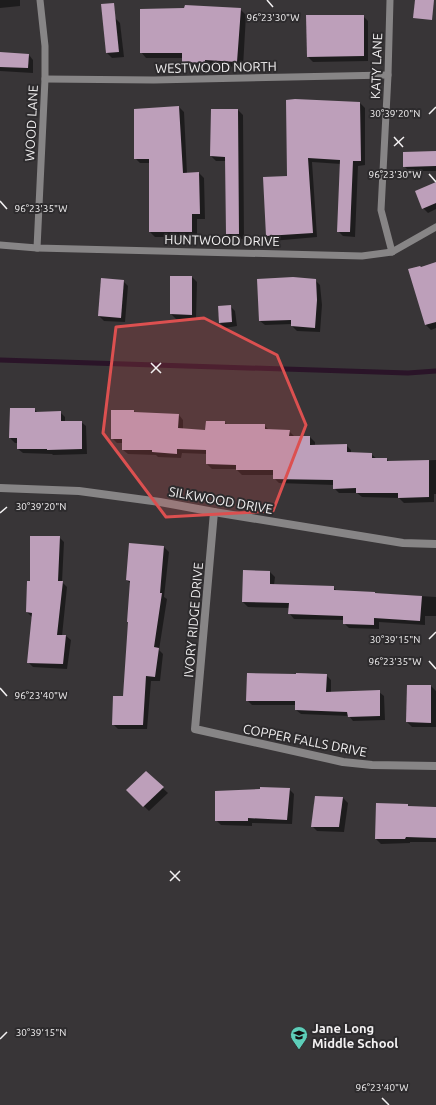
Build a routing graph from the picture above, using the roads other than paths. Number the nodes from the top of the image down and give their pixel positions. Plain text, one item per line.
1 (40, 0) edge
2 (390, 0) edge
3 (388, 75) junction
4 (45, 79) junction
5 (436, 227) edge
6 (0, 245) edge
7 (37, 248) junction
8 (392, 252) junction
9 (0, 488) edge
10 (214, 512) junction
11 (436, 544) edge
12 (195, 729) joint
13 (436, 766) edge

1 - 4 lane, WOOD LANE
2 - 3 lane, KATY LANE
3 - 4 lane, WESTWOOD NORTH
3 - 8 lane, KATY LANE
4 - 7 lane, WOOD LANE
5 - 8 lane, HUNTWOOD DRIVE
6 - 7 lane, HUNTWOOD DRIVE
7 - 8 lane, HUNTWOOD DRIVE
9 - 10 street, SILKWOOD DRIVE
10 - 11 street, SILKWOOD DRIVE
10 - 12 street, IVORY RIDGE DRIVE
12 - 13 street, COPPER FALLS DRIVE

